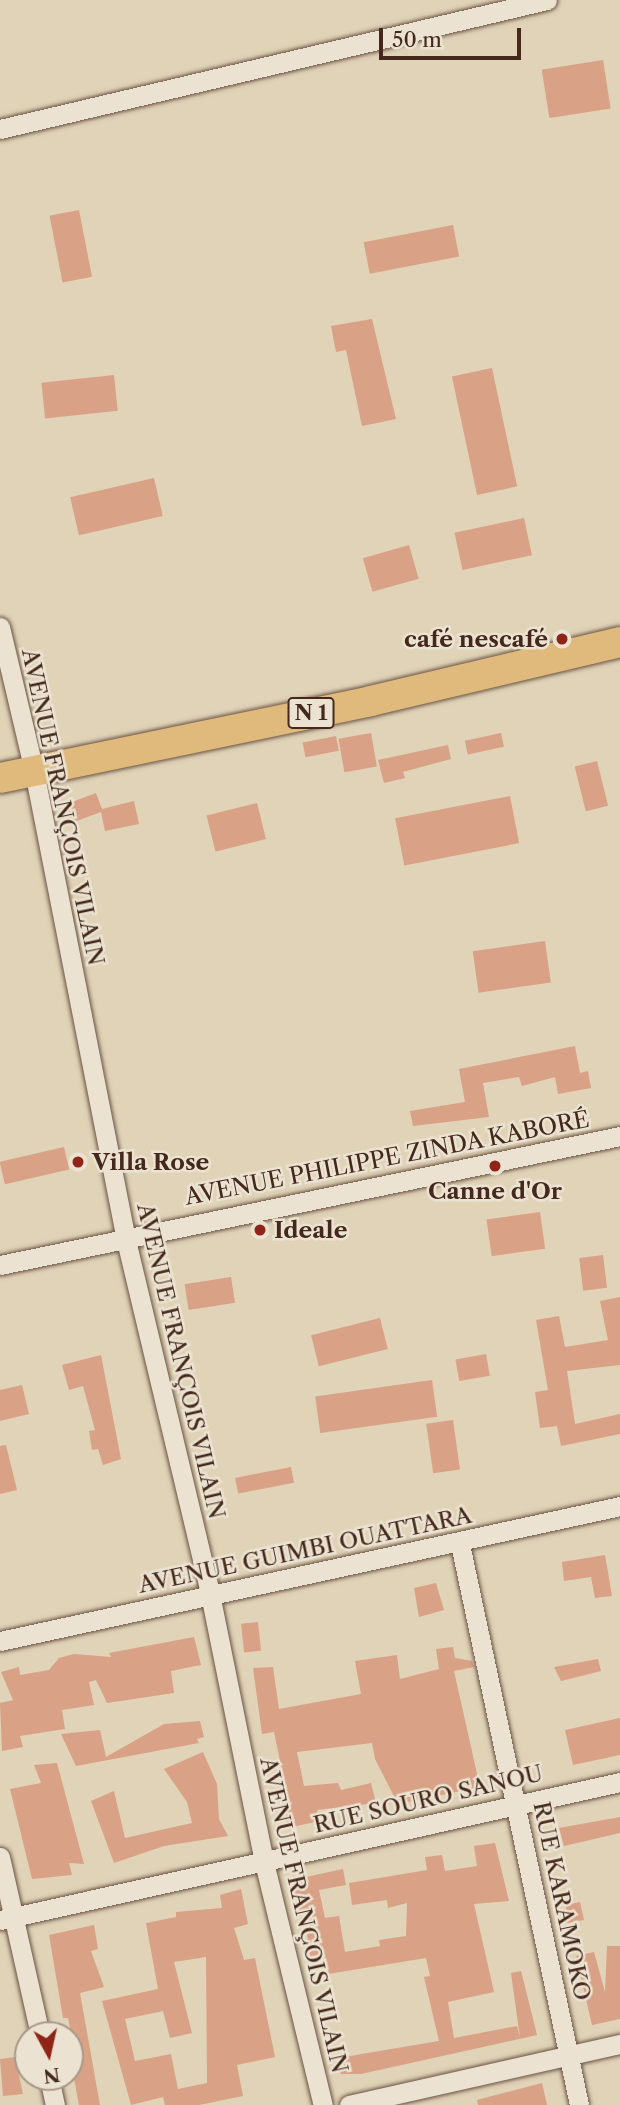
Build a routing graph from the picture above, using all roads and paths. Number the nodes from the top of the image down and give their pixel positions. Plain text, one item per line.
1 (547, 0) edge
2 (0, 129) edge
3 (0, 627) edge
4 (620, 642) edge
5 (34, 771) junction
6 (0, 778) edge
7 (620, 1136) edge
8 (125, 1236) junction
9 (0, 1265) edge
10 (620, 1506) edge
11 (460, 1544) junction
12 (210, 1594) junction
13 (0, 1641) edge
14 (620, 1782) edge
15 (517, 1804) junction
16 (0, 1857) edge
17 (264, 1862) junction
18 (7, 1918) edge
19 (36, 2021) edge
20 (620, 2044) edge
21 (569, 2055) junction
22 (323, 2105) edge
23 (349, 2105) edge
24 (579, 2105) edge

1 - 2 street
3 - 5 street, AVENUE FRANÇOIS VILAIN
4 - 5 highway, N 1
5 - 6 highway, N 1
5 - 8 street, AVENUE FRANÇOIS VILAIN
7 - 8 street, AVENUE PHILIPPE ZINDA KABORÉ
8 - 9 street, AVENUE PHILIPPE ZINDA KABORÉ
8 - 12 street, AVENUE FRANÇOIS VILAIN
10 - 11 street, AVENUE GUIMBI OUATTARA
11 - 12 street, AVENUE GUIMBI OUATTARA
11 - 15 street, RUE KARAMOKO
12 - 13 street, AVENUE GUIMBI OUATTARA
12 - 17 street, AVENUE FRANÇOIS VILAIN
14 - 15 street, RUE SOURO SANOU
15 - 17 street, RUE SOURO SANOU
15 - 21 street, RUE KARAMOKO
16 - 18 street
17 - 18 street, RUE SOURO SANOU
17 - 22 street, AVENUE FRANÇOIS VILAIN
18 - 19 street
20 - 21 street
21 - 23 street
21 - 24 street, RUE KARAMOKO

